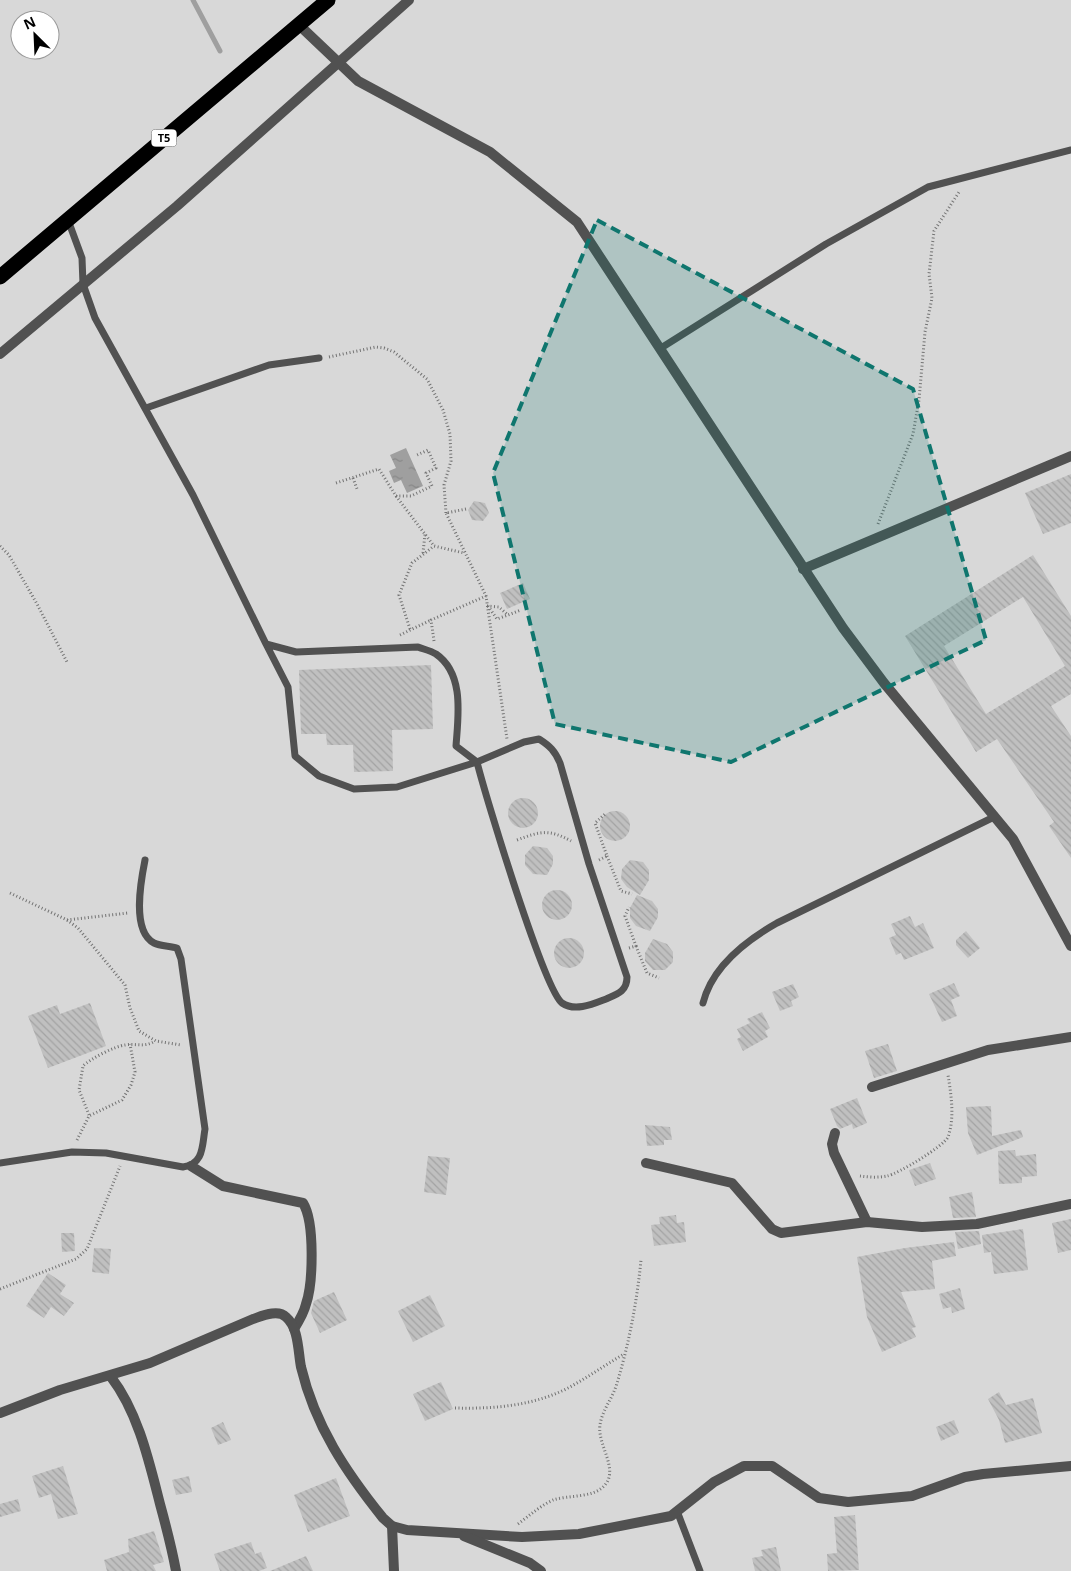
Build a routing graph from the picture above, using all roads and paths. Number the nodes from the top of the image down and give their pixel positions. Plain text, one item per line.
1 (328, 0) edge
2 (409, 0) edge
3 (299, 24) junction
4 (338, 64) junction
5 (1071, 150) edge
6 (971, 176) junction
7 (68, 220) junction
8 (0, 277) edge
9 (83, 284) junction
10 (661, 348) junction
11 (0, 354) edge
12 (319, 358) joint
13 (146, 408) junction
14 (417, 455) dead end
15 (1071, 456) edge
16 (353, 477) junction
17 (336, 483) dead end
18 (357, 489) dead end
19 (396, 496) junction
20 (466, 509) dead end
21 (446, 513) junction
22 (426, 534) junction
23 (870, 541) junction
24 (0, 546) edge
25 (434, 546) junction
26 (423, 553) junction
27 (465, 553) junction
28 (802, 569) junction
29 (486, 596) junction
30 (487, 606) junction
31 (520, 610) dead end
32 (508, 615) junction
33 (431, 620) junction
34 (410, 629) junction
35 (266, 644) junction
36 (384, 647) junction
37 (436, 654) junction
38 (68, 662) dead end
39 (509, 749) junction
40 (477, 762) junction
41 (605, 814) dead end
42 (994, 817) junction
43 (581, 838) junction
44 (517, 840) dead end
45 (607, 856) junction
46 (145, 860) dead end
47 (589, 864) junction
48 (10, 893) dead end
49 (632, 894) dead end
50 (629, 907) dead end
51 (140, 911) junction
52 (67, 920) junction
53 (636, 946) junction
54 (1071, 946) edge
55 (619, 952) junction
56 (659, 978) dead end
57 (703, 1003) dead end
58 (1071, 1037) edge
59 (156, 1041) junction
60 (130, 1044) junction
61 (192, 1046) junction
62 (946, 1064) junction
63 (872, 1087) dead end
64 (89, 1116) junction
65 (835, 1133) dead end
66 (72, 1152) junction
67 (124, 1156) junction
68 (0, 1163) edge
69 (646, 1163) dead end
70 (191, 1166) junction
71 (844, 1175) junction
72 (1071, 1204) edge
73 (867, 1222) junction
74 (641, 1260) dead end
75 (0, 1289) edge
76 (294, 1329) junction
77 (624, 1354) junction
78 (111, 1376) junction
79 (455, 1408) dead end
80 (0, 1413) edge
81 (1071, 1466) edge
82 (678, 1511) junction
83 (392, 1526) junction
84 (456, 1533) junction
85 (501, 1535) junction
86 (176, 1571) edge
87 (394, 1571) edge
88 (541, 1571) edge
89 (700, 1571) edge

1 - 3 highway, T5
2 - 4 street
3 - 4 street
3 - 7 highway, T5
4 - 9 street
4 - 10 street
5 - 6 lane
6 - 10 lane
6 - 23 path
7 - 8 highway, T5
7 - 9 lane
9 - 11 street
9 - 13 lane
10 - 28 street
12 - 13 lane
12 - 21 path
13 - 35 lane
14 - 19 path
15 - 23 street
16 - 17 path
16 - 18 path
16 - 19 path
19 - 22 path
20 - 21 path
21 - 27 path
22 - 25 path
22 - 26 path
23 - 28 street
24 - 38 path
25 - 26 path
25 - 27 path
26 - 34 path
27 - 29 path
28 - 42 street
29 - 30 path
29 - 33 path
30 - 32 path
30 - 32 path
30 - 39 path
31 - 32 path
33 - 34 path
33 - 37 path
34 - 36 path
35 - 36 lane
35 - 40 lane
36 - 37 lane
37 - 40 lane
39 - 40 lane
39 - 43 lane
40 - 55 lane
41 - 45 path
42 - 54 street
42 - 57 lane
43 - 44 path
43 - 47 lane
45 - 47 path
45 - 49 path
46 - 51 lane
47 - 55 lane
48 - 52 path
50 - 53 path
51 - 52 path
51 - 61 lane
52 - 59 path
53 - 55 path
53 - 56 path
58 - 62 street
59 - 60 path
59 - 61 path
60 - 64 path
60 - 64 path
61 - 70 lane
62 - 63 street
62 - 71 path
64 - 66 path
65 - 71 street
66 - 67 lane
66 - 68 lane
67 - 70 lane
67 - 75 path
69 - 73 street
70 - 76 street
71 - 73 street
72 - 73 street
74 - 77 path
76 - 78 street
76 - 83 street
77 - 79 path
77 - 85 path
78 - 80 street
78 - 86 street
81 - 82 street
82 - 85 street
82 - 89 lane
83 - 84 street
83 - 87 street
84 - 85 street
84 - 88 street

